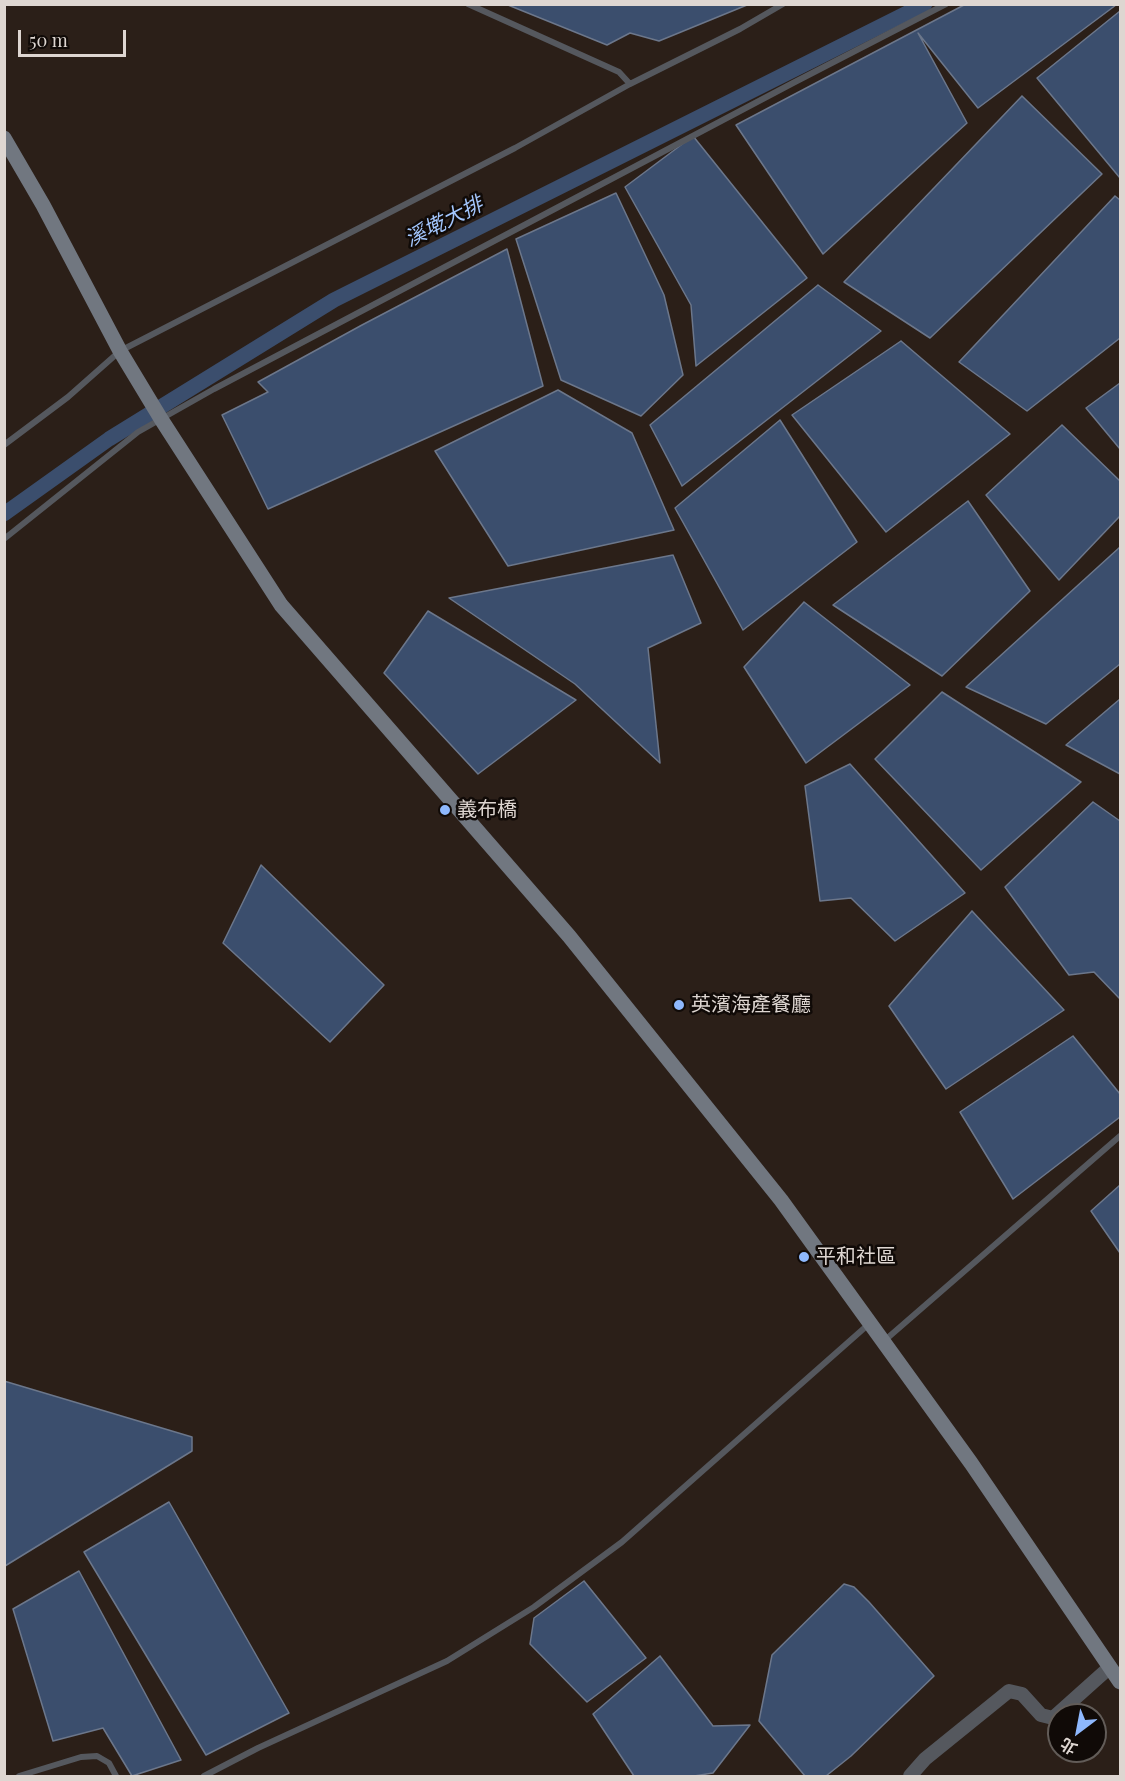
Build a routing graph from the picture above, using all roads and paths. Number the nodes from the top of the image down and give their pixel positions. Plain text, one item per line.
1 (468, 4) edge
2 (783, 4) edge
3 (946, 4) edge
4 (630, 84) junction
5 (4, 138) edge
6 (122, 355) junction
7 (158, 415) junction
8 (4, 445) edge
9 (4, 539) edge
10 (1120, 1136) edge
11 (870, 1323) junction
12 (884, 1341) junction
13 (1110, 1667) junction
14 (1120, 1682) edge
15 (19, 1776) edge
16 (116, 1776) edge
17 (204, 1776) edge
18 (910, 1776) edge

1 - 4 lane
2 - 4 lane
3 - 7 lane
4 - 6 lane
5 - 6 main road
6 - 7 main road
6 - 8 lane
7 - 9 lane
7 - 11 main road
10 - 12 lane
11 - 12 main road
11 - 17 lane
12 - 13 main road
13 - 14 main road
13 - 18 street
15 - 16 lane

